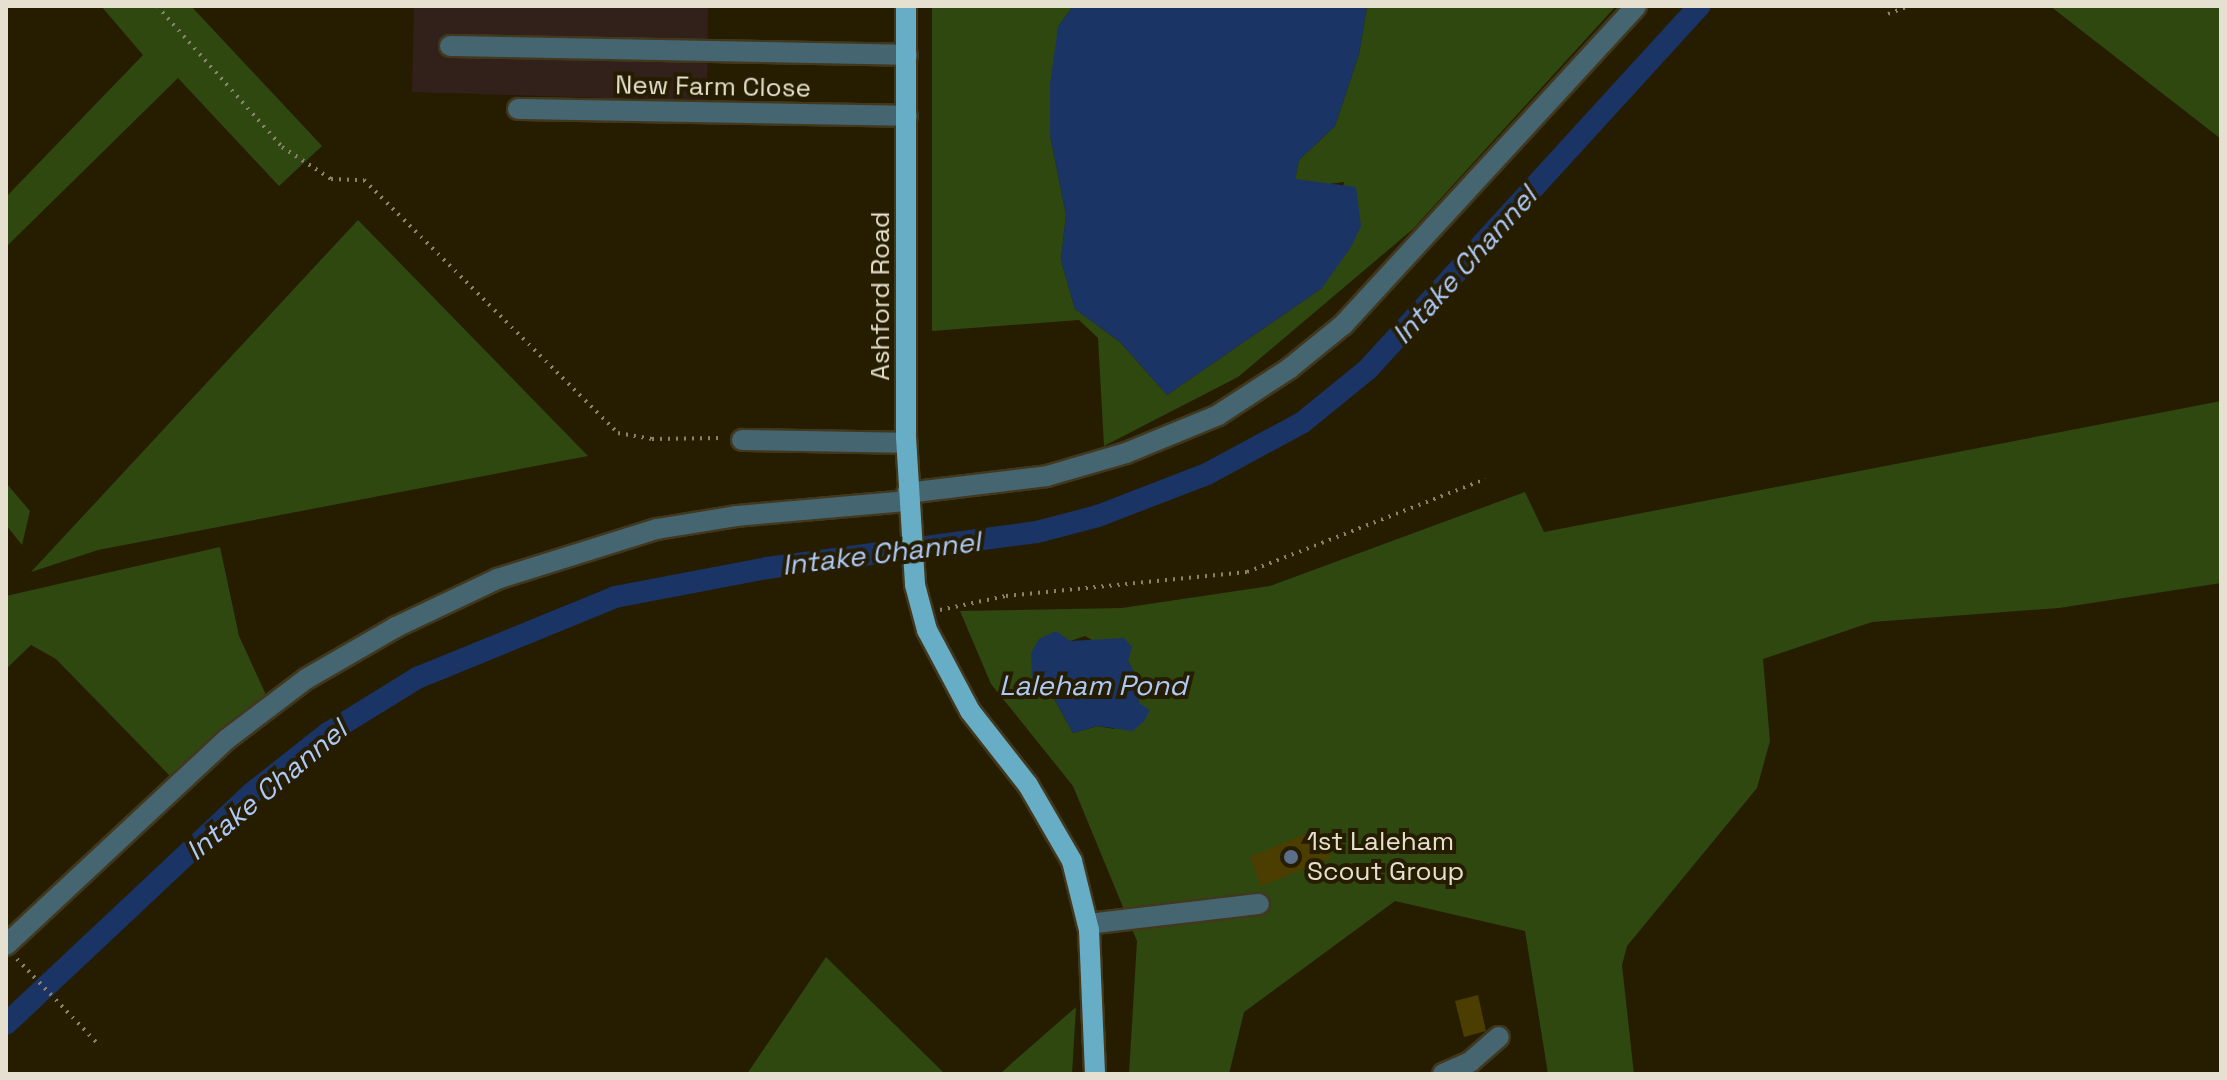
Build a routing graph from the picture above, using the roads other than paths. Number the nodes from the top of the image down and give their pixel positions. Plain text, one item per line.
1 (906, 6) edge
2 (1636, 6) edge
3 (450, 46) dead end
4 (907, 55) junction
5 (518, 109) dead end
6 (907, 116) junction
7 (742, 440) road end
8 (906, 443) junction
9 (907, 502) junction
10 (1259, 904) dead end
11 (1088, 924) junction
12 (12, 953) edge
13 (1499, 1037) dead end
14 (1095, 1074) edge
15 (1443, 1074) edge

1 - 4 main road, Ashford Road
2 - 9 street
3 - 4 street
4 - 6 main road, Ashford Road
5 - 6 street, New Farm Close
6 - 8 main road, Ashford Road
7 - 8 street
8 - 9 main road, Ashford Road
9 - 11 main road, Ashford Road
9 - 12 street
10 - 11 street
11 - 14 main road, Ashford Road
13 - 15 street

